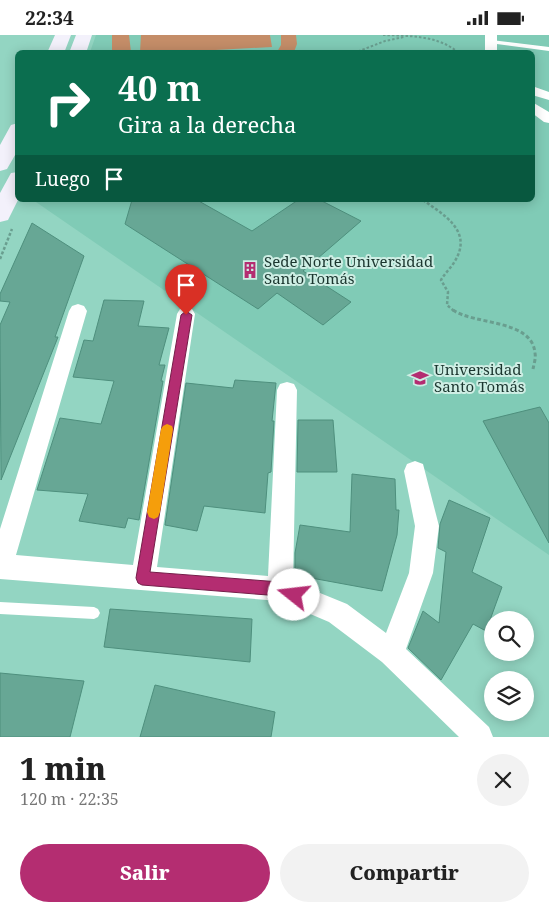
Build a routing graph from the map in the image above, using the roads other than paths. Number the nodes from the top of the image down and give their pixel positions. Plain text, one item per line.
1 (63, 35) edge
2 (84, 35) edge
3 (491, 43) edge
4 (549, 49) edge
5 (56, 50) edge
6 (78, 50) edge
7 (535, 91) edge
8 (549, 96) edge
9 (535, 108) edge
10 (549, 119) edge
11 (15, 135) edge
12 (0, 165) edge
13 (15, 184) edge
14 (0, 215) edge
15 (78, 311) dead end
16 (186, 315) dead end
17 (287, 390) dead end
18 (415, 471) dead end
19 (0, 567) edge
20 (142, 578) junction
21 (280, 589) junction
22 (0, 608) edge
23 (94, 613) dead end
24 (391, 653) junction
25 (478, 737) edge

1 - 5 main road
2 - 6 main road
3 - 4 lane
7 - 8 street
9 - 10 street
11 - 12 main road
13 - 14 main road
15 - 19 street
16 - 20 street
17 - 21 street
18 - 24 street
19 - 20 street
20 - 21 street
21 - 24 street
22 - 23 lane
24 - 25 street

